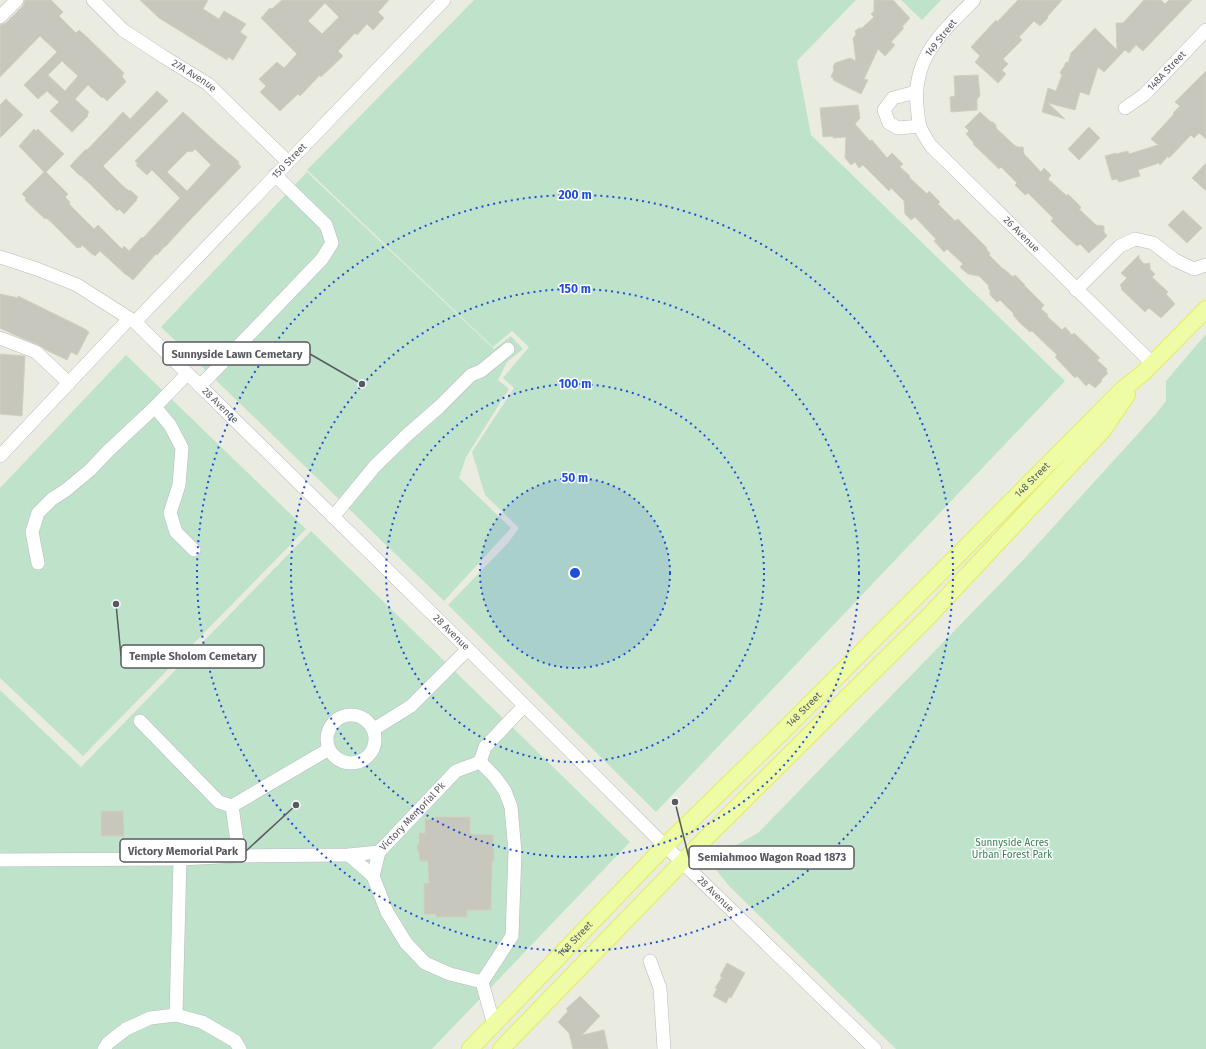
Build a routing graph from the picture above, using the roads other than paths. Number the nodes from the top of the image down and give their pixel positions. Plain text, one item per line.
1 (17, 0) edge
2 (93, 0) edge
3 (444, 0) edge
4 (974, 0) edge
5 (0, 17) edge
6 (1206, 30) edge
7 (916, 92) junction
8 (1125, 108) dead end
9 (920, 126) junction
10 (288, 162) junction
11 (275, 175) junction
12 (0, 257) edge
13 (1206, 265) edge
14 (1076, 290) junction
15 (1206, 309) edge
16 (132, 320) junction
17 (0, 338) edge
18 (508, 349) dead end
19 (1147, 369) junction
20 (187, 374) junction
21 (69, 383) junction
22 (200, 386) junction
23 (155, 407) junction
24 (0, 456) edge
25 (333, 517) junction
26 (194, 550) dead end
27 (38, 563) dead end
28 (468, 650) junction
29 (524, 706) junction
30 (140, 721) dead end
31 (374, 728) junction
32 (330, 749) junction
33 (480, 762) junction
34 (232, 806) junction
35 (666, 845) junction
36 (379, 852) junction
37 (349, 855) junction
38 (239, 856) junction
39 (180, 859) junction
40 (0, 860) edge
41 (682, 861) junction
42 (373, 876) junction
43 (650, 961) dead end
44 (482, 982) junction
45 (176, 1015) junction
46 (494, 1025) junction
47 (104, 1049) edge
48 (240, 1049) edge
49 (470, 1049) edge
50 (501, 1049) edge
51 (664, 1049) edge
52 (875, 1049) edge

1 - 5 street
2 - 10 street, 27A Avenue
3 - 10 street, 150 Street
4 - 7 street, 149 Street
6 - 8 street, 148A Street
7 - 9 street, 26 Avenue
7 - 9 street
9 - 14 street, 26 Avenue
10 - 11 street, 150 Street
11 - 16 street, 150 Street
11 - 22 street
12 - 16 street, 28 Avenue
13 - 14 street
14 - 19 street, 26 Avenue
15 - 19 main road, 148 Street
16 - 20 street, 28 Avenue
16 - 21 street, 150 Street
17 - 21 street
18 - 25 street
19 - 35 main road, 148 Street
19 - 41 main road, 148 Street
20 - 22 street, 28 Avenue
20 - 23 street
21 - 24 street, 150 Street
22 - 25 street, 28 Avenue
23 - 26 street
23 - 27 street
25 - 28 street, 28 Avenue
28 - 29 street, 28 Avenue
28 - 31 street
29 - 33 street
29 - 35 street, 28 Avenue
30 - 34 street
31 - 32 street
31 - 32 street
32 - 34 street
33 - 36 street, Victory Memorial Pk
33 - 44 street
34 - 38 street
35 - 41 street, 28 Avenue
35 - 46 main road, 148 Street
36 - 37 street
36 - 42 street, Victory Memorial Pk
37 - 38 street
37 - 42 street
38 - 39 street
39 - 40 street
39 - 45 street
41 - 50 main road, 148 Street
41 - 52 street, 28 Avenue
42 - 44 street
43 - 51 street
44 - 46 street
45 - 47 street
45 - 48 street
46 - 49 main road, 148 Street

